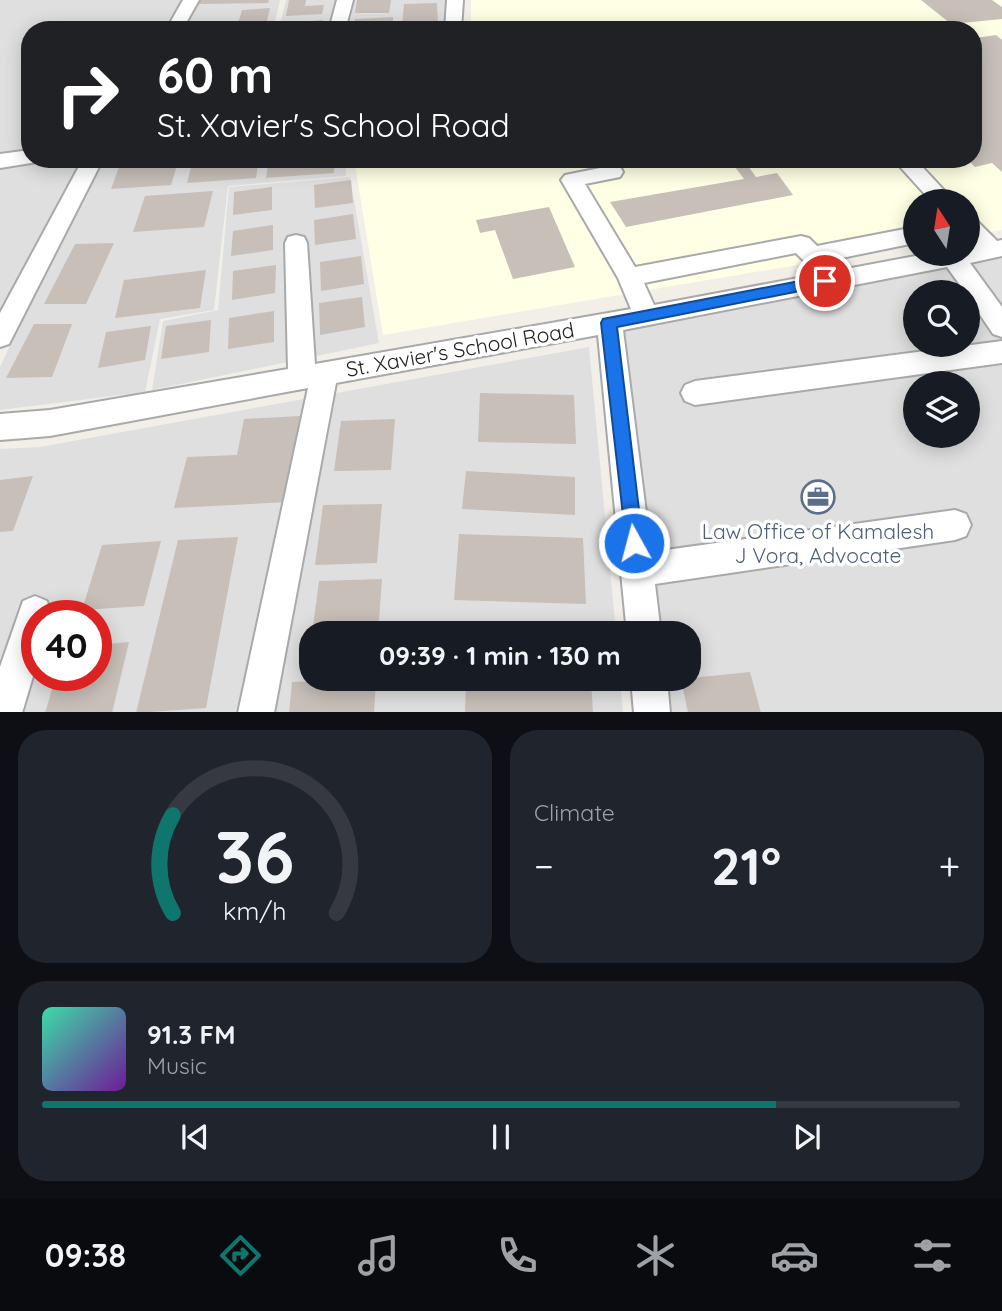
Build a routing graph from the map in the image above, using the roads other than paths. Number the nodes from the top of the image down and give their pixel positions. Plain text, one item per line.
1 (191, 0) edge
2 (345, 0) edge
3 (455, 0) edge
4 (179, 21) edge
5 (339, 21) edge
6 (454, 21) edge
7 (21, 158) edge
8 (0, 161) edge
9 (88, 168) edge
10 (610, 168) edge
11 (912, 168) edge
12 (932, 189) edge
13 (980, 236) edge
14 (903, 237) edge
15 (296, 243) dead end
16 (997, 249) edge
17 (906, 266) edge
18 (959, 266) edge
19 (629, 277) junction
20 (647, 316) junction
21 (609, 323) junction
22 (1002, 327) edge
23 (0, 337) edge
24 (1002, 352) edge
25 (313, 376) junction
26 (695, 393) dead end
27 (0, 428) edge
28 (955, 525) dead end
29 (637, 570) junction
30 (643, 621) edge
31 (21, 656) edge
32 (650, 691) edge
33 (3, 712) edge
34 (256, 712) edge
35 (652, 712) edge

1 - 4 street
2 - 5 street
3 - 6 street
7 - 8 street
9 - 23 street
10 - 19 street
11 - 12 street
13 - 16 street
14 - 19 street
15 - 25 street
17 - 20 street, St. Xavier's School Road
18 - 22 street
19 - 20 street
20 - 21 street, St. Xavier's School Road
21 - 25 street, St. Xavier's School Road
21 - 29 street
24 - 26 street
25 - 27 street, St. Xavier's School Road
25 - 34 street
28 - 29 street
29 - 30 street
31 - 33 street
32 - 35 street

